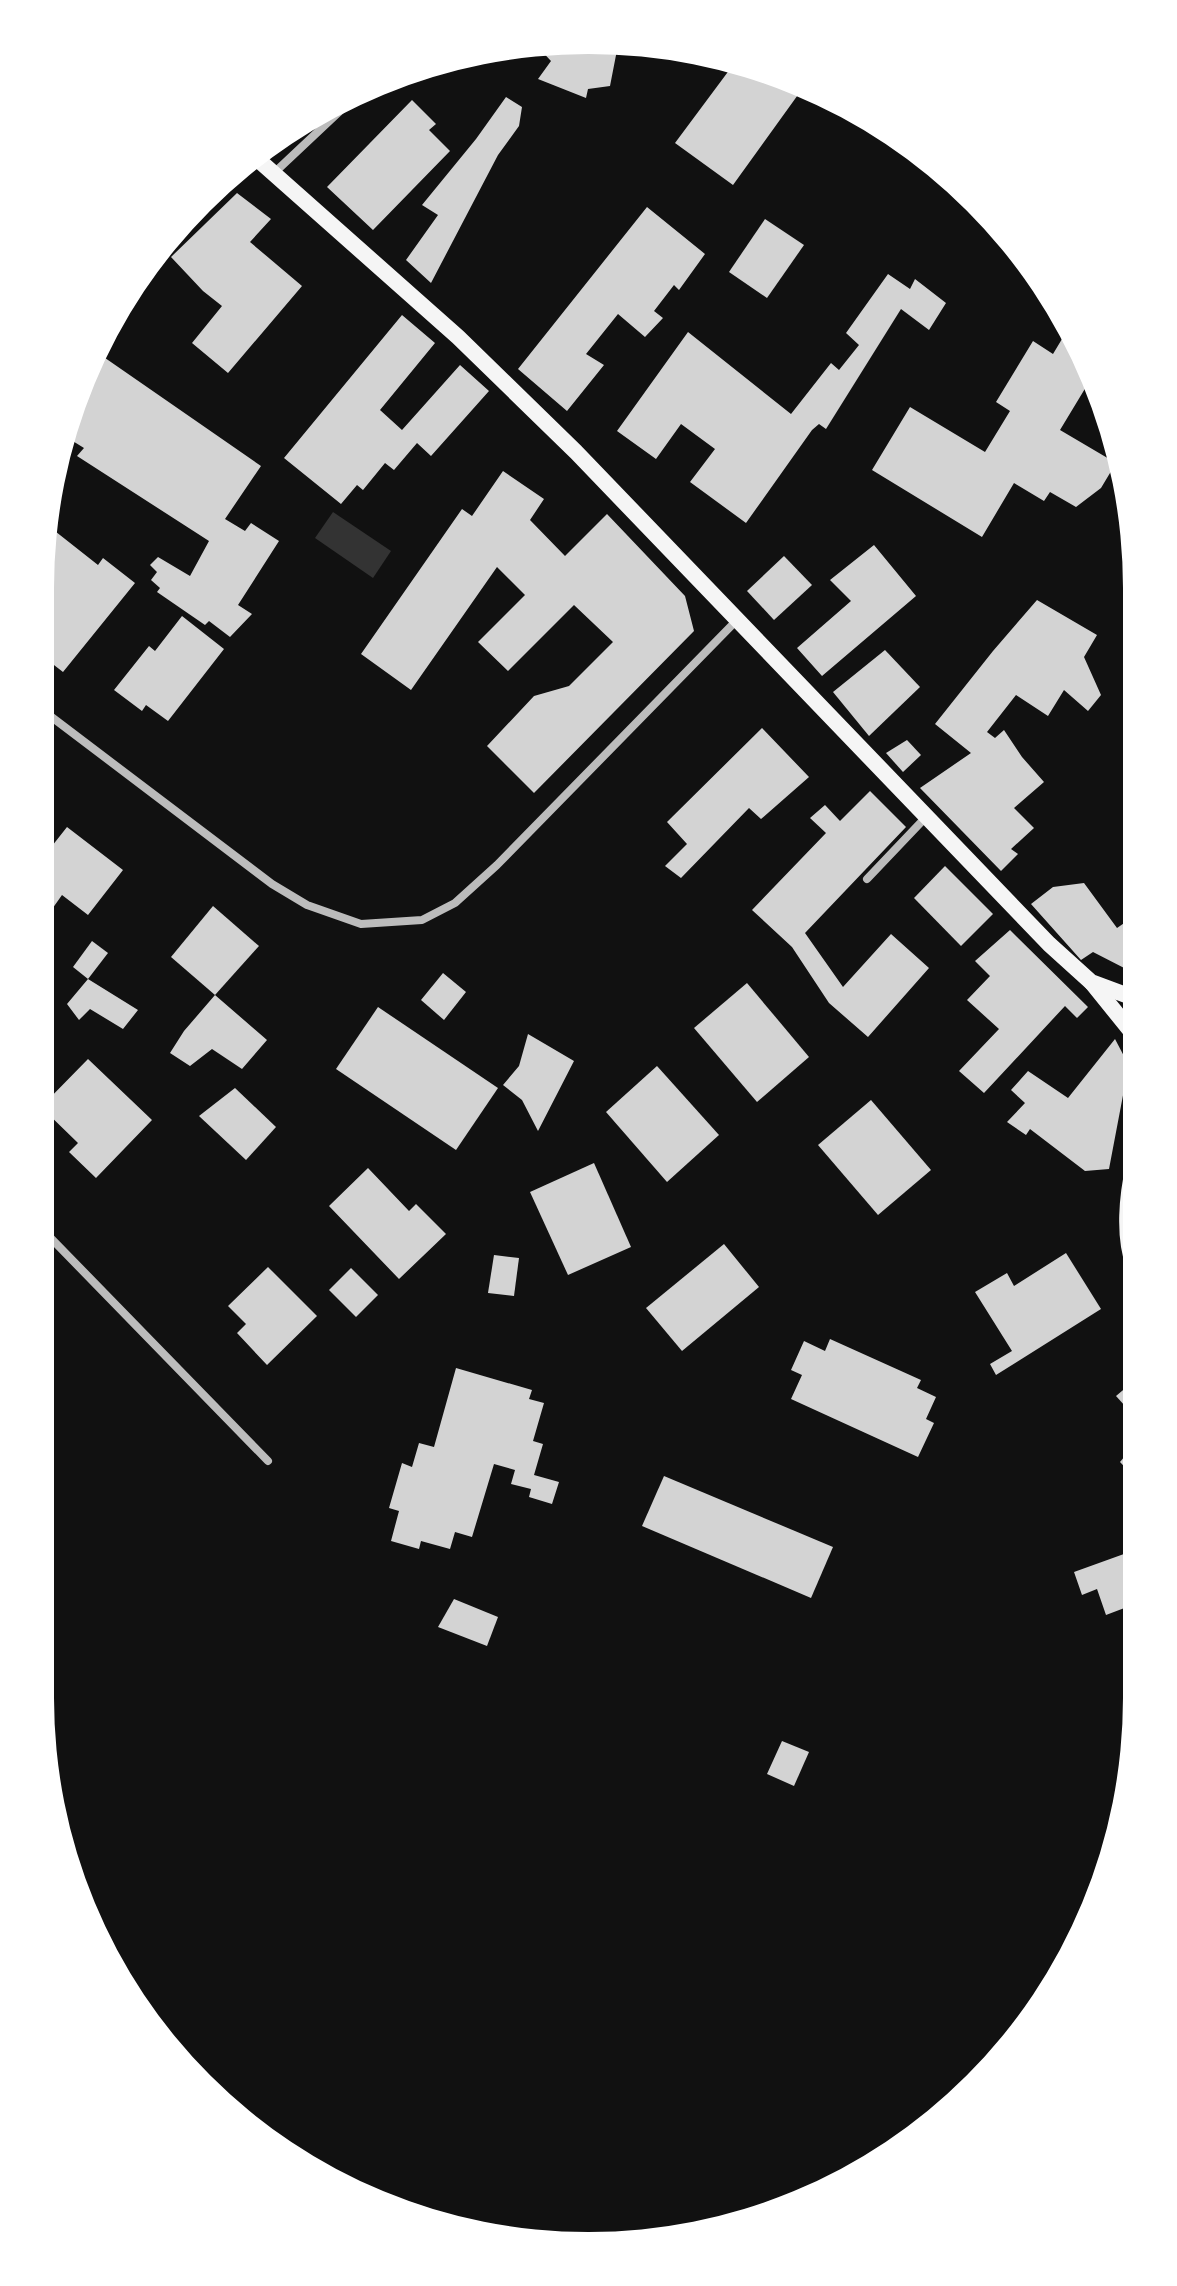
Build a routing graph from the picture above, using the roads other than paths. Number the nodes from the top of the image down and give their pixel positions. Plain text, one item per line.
1 (327, 123) edge
2 (263, 164) edge
3 (273, 173) junction
4 (736, 621) junction
5 (54, 719) edge
6 (926, 817) junction
7 (867, 879) dead end
8 (1091, 982) junction
9 (1123, 994) edge
10 (1123, 1021) edge
11 (54, 1241) edge
12 (268, 1461) dead end

1 - 3 street
2 - 3 main road
3 - 4 main road
4 - 5 street
4 - 6 main road
6 - 7 street
6 - 8 main road
8 - 9 main road
8 - 10 main road
11 - 12 street

